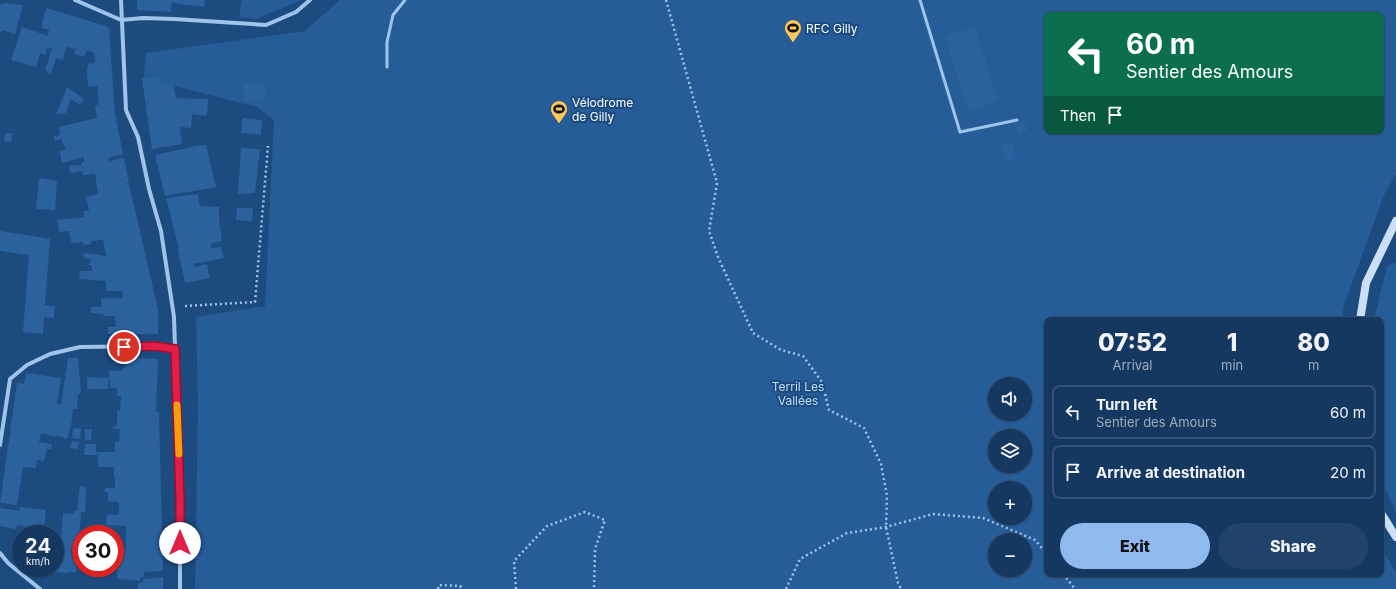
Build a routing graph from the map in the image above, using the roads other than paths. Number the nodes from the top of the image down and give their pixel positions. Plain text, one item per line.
1 (75, 0) edge
2 (121, 0) edge
3 (310, 0) edge
4 (405, 0) edge
5 (920, 0) edge
6 (121, 20) junction
7 (387, 67) dead end
8 (1017, 120) dead end
9 (1396, 221) edge
10 (1360, 317) edge
11 (175, 349) junction
12 (0, 445) edge
13 (1384, 518) edge
14 (1396, 537) edge
15 (0, 553) edge
16 (40, 589) edge
17 (180, 589) edge

1 - 6 street
2 - 6 street
3 - 6 street
4 - 7 lane
5 - 8 lane
6 - 11 street
9 - 10 main road
11 - 12 street
11 - 17 street
13 - 14 main road
15 - 16 street

